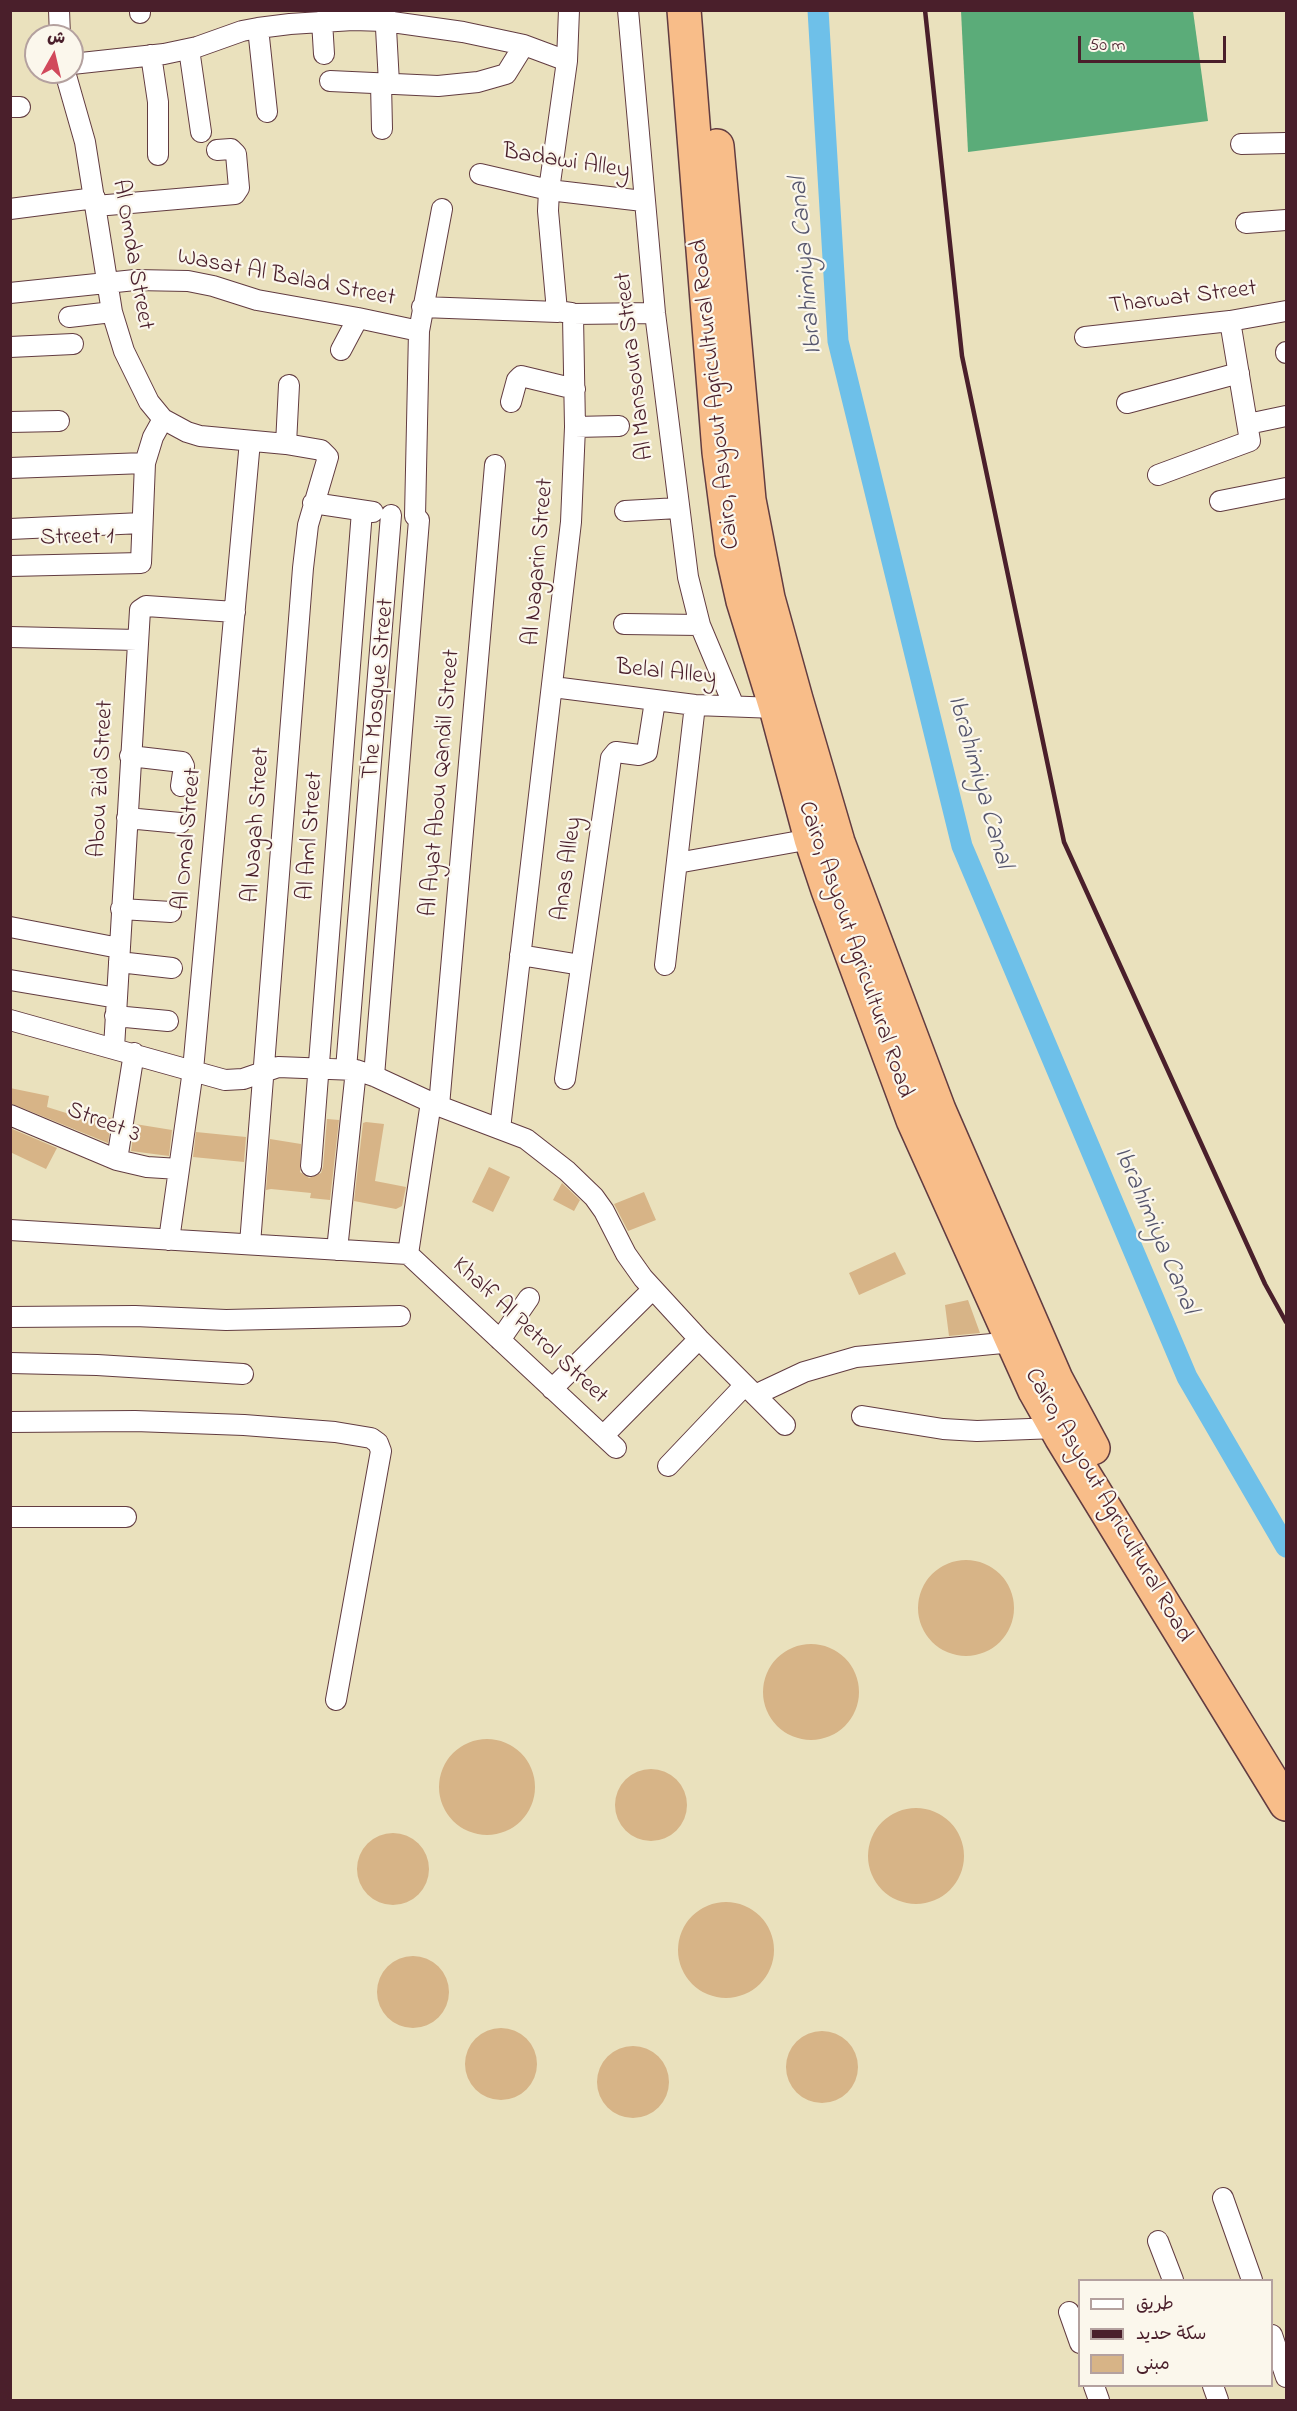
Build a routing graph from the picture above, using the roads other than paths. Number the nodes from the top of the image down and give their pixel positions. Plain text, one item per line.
1 (569, 10) edge
2 (628, 10) edge
3 (684, 10) edge
4 (706, 10) edge
5 (385, 16) edge
6 (322, 21) junction
7 (258, 28) junction
8 (524, 45) junction
9 (189, 49) junction
10 (324, 54) dead end
11 (151, 56) junction
12 (567, 61) junction
13 (84, 63) edge
14 (330, 81) dead end
15 (385, 83) junction
16 (68, 84) edge
17 (267, 112) dead end
18 (382, 129) dead end
19 (201, 132) dead end
20 (1287, 143) edge
21 (1241, 144) dead end
22 (217, 150) dead end
23 (158, 155) dead end
24 (480, 174) dead end
25 (549, 190) junction
26 (643, 201) junction
27 (95, 202) junction
28 (10, 209) edge
29 (442, 209) dead end
30 (1287, 219) edge
31 (1246, 223) dead end
32 (107, 283) junction
33 (10, 294) edge
34 (422, 307) junction
35 (1287, 311) edge
36 (112, 312) junction
37 (565, 313) junction
38 (655, 313) junction
39 (69, 317) dead end
40 (358, 318) junction
41 (1230, 321) junction
42 (419, 332) junction
43 (1085, 337) dead end
44 (73, 344) dead end
45 (10, 347) edge
46 (341, 350) dead end
47 (1239, 373) junction
48 (289, 385) dead end
49 (575, 389) junction
50 (511, 402) dead end
51 (1127, 403) dead end
52 (1287, 416) edge
53 (163, 418) junction
54 (10, 422) edge
55 (59, 422) dead end
56 (1248, 424) junction
57 (619, 426) dead end
58 (575, 427) junction
59 (250, 441) junction
60 (286, 444) junction
61 (145, 463) junction
62 (495, 465) dead end
63 (10, 468) edge
64 (1158, 475) dead end
65 (1287, 488) edge
66 (1220, 501) dead end
67 (313, 503) junction
68 (678, 507) junction
69 (362, 511) junction
70 (625, 511) dead end
71 (391, 515) junction
72 (416, 518) junction
73 (142, 523) junction
74 (10, 529) edge
75 (10, 566) edge
76 (235, 612) junction
77 (624, 624) dead end
78 (700, 624) junction
79 (10, 637) edge
80 (137, 640) junction
81 (553, 687) junction
82 (655, 701) junction
83 (695, 705) junction
84 (734, 706) junction
85 (776, 708) junction
86 (130, 756) junction
87 (182, 786) dead end
88 (127, 818) junction
89 (180, 823) dead end
90 (811, 839) junction
91 (676, 862) junction
92 (121, 909) junction
93 (171, 912) dead end
94 (10, 927) edge
95 (119, 955) junction
96 (520, 955) junction
97 (581, 965) junction
98 (665, 965) dead end
99 (172, 968) dead end
100 (10, 980) edge
101 (116, 1007) junction
102 (10, 1020) edge
103 (168, 1021) dead end
104 (114, 1048) junction
105 (134, 1053) junction
106 (320, 1068) junction
107 (193, 1070) junction
108 (265, 1071) junction
109 (359, 1072) junction
110 (565, 1079) dead end
111 (435, 1104) junction
112 (10, 1115) edge
113 (500, 1129) junction
114 (117, 1160) junction
115 (311, 1166) dead end
116 (179, 1169) junction
117 (10, 1230) edge
118 (169, 1240) junction
119 (250, 1244) junction
120 (337, 1250) junction
121 (408, 1254) junction
122 (653, 1289) junction
123 (529, 1298) dead end
124 (400, 1316) dead end
125 (10, 1317) edge
126 (699, 1339) junction
127 (500, 1340) junction
128 (1013, 1342) junction
129 (10, 1363) edge
130 (243, 1374) dead end
131 (552, 1389) junction
132 (750, 1390) junction
133 (862, 1416) dead end
134 (10, 1422) edge
135 (785, 1425) dead end
136 (1056, 1428) junction
137 (668, 1466) dead end
138 (10, 1517) edge
139 (126, 1517) dead end
140 (336, 1701) dead end
141 (1287, 1761) edge
142 (1287, 1804) edge
143 (1223, 2198) dead end
144 (1158, 2241) dead end
145 (1173, 2279) edge
146 (1252, 2279) edge
147 (1069, 2312) dead end
148 (1078, 2337) edge
149 (1273, 2338) edge
150 (1287, 2377) edge

1 - 12 street, Al Nagarin Street
2 - 26 street, Al Mansoura Street
3 - 85 highway, Cairo, Asyout Agricultural Road
4 - 141 highway, Cairo, Asyout Agricultural Road
5 - 6 street
5 - 8 street
5 - 15 street
6 - 7 street
6 - 10 street
7 - 9 street
7 - 17 street
8 - 12 street
8 - 15 street
9 - 11 street
9 - 19 street
11 - 13 street
11 - 23 street
12 - 25 street, Al Nagarin Street
14 - 15 street
15 - 18 street
16 - 27 street, Al Omda Street
20 - 21 street
22 - 27 street
24 - 25 street, Badawi Alley
25 - 26 street, Badawi Alley
25 - 37 street, Al Nagarin Street
26 - 38 street, Al Mansoura Street
27 - 28 street
27 - 32 street, Al Omda Street
29 - 34 street, The Mosque Street
30 - 31 street
32 - 33 street, Wasat Al Balad Street
32 - 36 street, Al Omda Street
32 - 40 street, Wasat Al Balad Street
34 - 37 street
34 - 42 street, The Mosque Street
35 - 41 street, Tharwat Street
36 - 39 street
36 - 53 street, Al Omda Street
37 - 38 street
37 - 49 street, Al Nagarin Street
38 - 68 street, Al Mansoura Street
40 - 42 street, Wasat Al Balad Street
40 - 46 street
41 - 43 street, Tharwat Street
41 - 47 street
42 - 72 street, The Mosque Street
44 - 45 street
47 - 51 street
47 - 56 street
48 - 60 street
49 - 50 street
49 - 58 street, Al Nagarin Street
52 - 56 street
53 - 59 street, Al Omda Street
53 - 61 street
54 - 55 street
56 - 64 street
57 - 58 street
58 - 81 street, Al Nagarin Street
59 - 60 street, Al Omda Street
59 - 76 street, Al Omal Street
60 - 67 street, Al Nagah Street
61 - 63 street
61 - 73 street
62 - 111 street, Al Ayat Abou Qandil Street
65 - 66 street
67 - 69 street
67 - 108 street, Al Nagah Street
68 - 70 street
68 - 78 street, Al Mansoura Street
69 - 71 street
69 - 106 street, Al Aml Street
71 - 72 street
71 - 109 street
72 - 109 street, The Mosque Street
73 - 74 street
73 - 75 street, Street 1
76 - 80 street, Abou Zid Street
76 - 107 street, Al Omal Street
77 - 78 street
78 - 84 street, Al Mansoura Street
79 - 80 street
80 - 86 street, Abou Zid Street
81 - 82 street, Belal Alley
81 - 96 street, Al Nagarin Street
82 - 83 street, Belal Alley
82 - 97 street, Anas Alley
83 - 84 street, Belal Alley
83 - 91 street
84 - 85 street, Belal Alley
85 - 90 highway, Cairo, Asyout Agricultural Road
86 - 87 street
86 - 88 street, Abou Zid Street
88 - 89 street
88 - 92 street, Abou Zid Street
90 - 91 street
90 - 128 highway, Cairo, Asyout Agricultural Road
91 - 98 street
92 - 93 street
92 - 95 street, Abou Zid Street
94 - 95 street
95 - 99 street
95 - 101 street, Abou Zid Street
96 - 97 street
96 - 113 street, Al Nagarin Street
97 - 110 street, Anas Alley
100 - 101 street
101 - 103 street
101 - 104 street, Abou Zid Street
102 - 104 street
104 - 105 street
105 - 107 street
105 - 114 street
106 - 108 street
106 - 109 street
106 - 115 street, Al Aml Street
107 - 108 street
107 - 116 street, Al Omal Street
108 - 119 street, Al Nagah Street
109 - 111 street
109 - 120 street
111 - 113 street
111 - 121 street, Al Ayat Abou Qandil Street
112 - 114 street, Street 3
113 - 122 street
114 - 116 street, Street 3
116 - 118 street, Al Omal Street
117 - 118 street
118 - 119 street
119 - 120 street
120 - 121 street
121 - 127 street, Khalf Al Petrol Street
122 - 126 street
122 - 131 street
123 - 127 street
124 - 125 street
126 - 131 street, Khalf Al Petrol Street
126 - 132 street
127 - 131 street, Khalf Al Petrol Street
128 - 132 street
128 - 136 highway, Cairo, Asyout Agricultural Road
129 - 130 street
132 - 135 street
132 - 137 street
133 - 136 street
134 - 140 street
136 - 142 highway, Cairo, Asyout Agricultural Road
138 - 139 street
143 - 146 street
144 - 145 street
147 - 148 street
149 - 150 street

